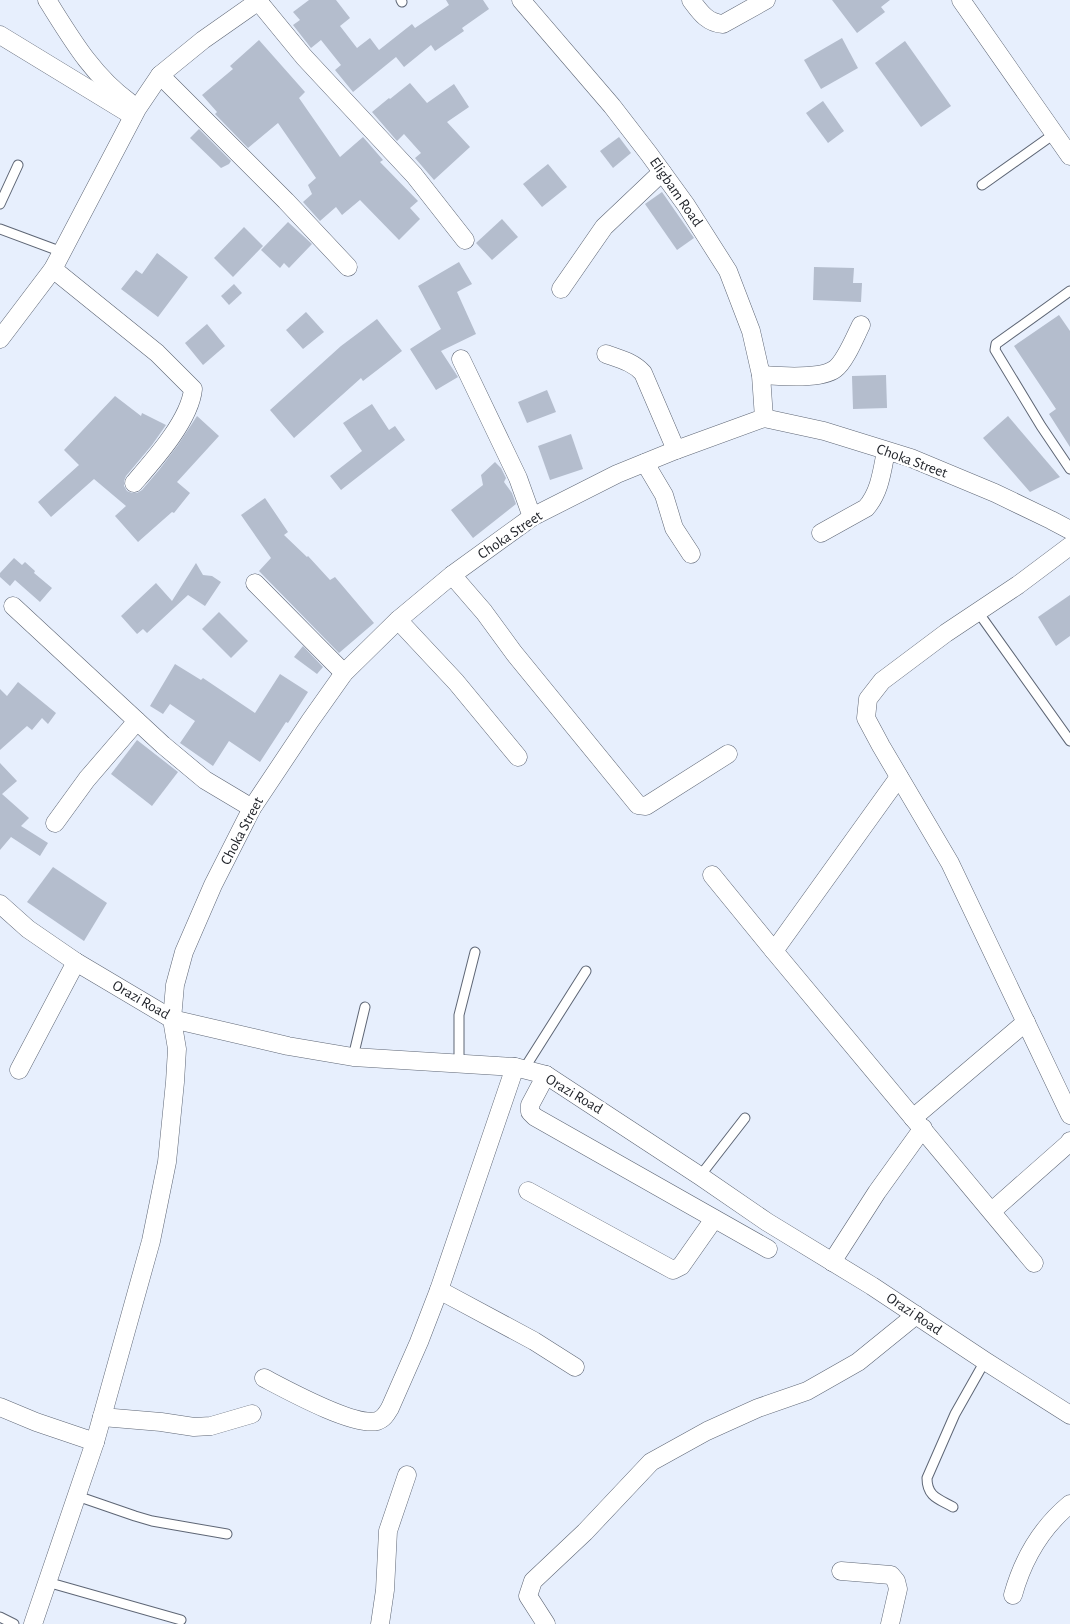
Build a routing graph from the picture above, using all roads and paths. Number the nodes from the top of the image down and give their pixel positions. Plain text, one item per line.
1 (46, 0) edge
2 (522, 0) edge
3 (691, 0) edge
4 (766, 0) edge
5 (961, 0) edge
6 (259, 1) edge
7 (0, 35) edge
8 (160, 75) junction
9 (135, 112) junction
10 (1054, 134) junction
11 (1070, 156) edge
12 (18, 165) dead end
13 (662, 172) junction
14 (982, 186) dead end
15 (0, 204) edge
16 (0, 229) edge
17 (465, 240) dead end
18 (62, 252) junction
19 (348, 267) dead end
20 (53, 269) junction
21 (561, 289) dead end
22 (1070, 291) edge
23 (861, 325) dead end
24 (0, 339) edge
25 (606, 354) dead end
26 (461, 359) dead end
27 (761, 375) junction
28 (764, 418) junction
29 (676, 450) junction
30 (886, 451) junction
31 (645, 463) junction
32 (1070, 469) edge
33 (134, 483) dead end
34 (532, 517) junction
35 (821, 533) dead end
36 (1070, 534) edge
37 (691, 554) dead end
38 (452, 574) junction
39 (255, 583) dead end
40 (13, 606) dead end
41 (978, 612) junction
42 (398, 620) junction
43 (344, 673) junction
44 (137, 721) junction
45 (1070, 741) edge
46 (728, 754) dead end
47 (518, 757) dead end
48 (899, 777) junction
49 (252, 808) junction
50 (55, 823) dead end
51 (712, 875) dead end
52 (0, 904) edge
53 (774, 950) junction
54 (475, 952) dead end
55 (76, 962) junction
56 (586, 971) dead end
57 (365, 1007) dead end
58 (172, 1019) junction
59 (1026, 1022) junction
60 (353, 1057) junction
61 (458, 1064) junction
62 (519, 1068) junction
63 (19, 1070) dead end
64 (546, 1075) junction
65 (1070, 1115) edge
66 (745, 1118) dead end
67 (918, 1123) junction
68 (1070, 1141) edge
69 (700, 1176) junction
70 (528, 1192) dead end
71 (992, 1211) junction
72 (714, 1219) junction
73 (768, 1250) dead end
74 (832, 1262) junction
75 (1034, 1262) dead end
76 (439, 1290) junction
77 (916, 1316) junction
78 (985, 1361) junction
79 (575, 1367) dead end
80 (264, 1378) dead end
81 (0, 1407) edge
82 (252, 1414) dead end
83 (1070, 1415) edge
84 (102, 1417) junction
85 (95, 1442) junction
86 (407, 1475) dead end
87 (77, 1496) junction
88 (1070, 1504) edge
89 (953, 1508) dead end
90 (227, 1534) dead end
91 (841, 1571) dead end
92 (47, 1582) junction
93 (1013, 1595) dead end
94 (0, 1616) edge
95 (181, 1620) dead end
96 (14, 1624) edge
97 (33, 1624) edge
98 (380, 1624) edge
99 (546, 1624) edge
100 (890, 1624) edge

1 - 9 street
2 - 13 street, Eligbam Road
3 - 4 street
5 - 10 street
6 - 8 street
6 - 17 street
7 - 9 street
8 - 9 street
8 - 19 street
9 - 18 street
10 - 11 street
10 - 14 lane
12 - 15 lane
13 - 21 street
13 - 27 street, Eligbam Road
16 - 18 lane
18 - 20 street
20 - 24 street
20 - 33 street
22 - 32 lane
23 - 27 street
25 - 29 street
26 - 34 street
27 - 28 street, Eligbam Road
28 - 29 street, Choka Street
28 - 30 street, Choka Street
29 - 31 street, Choka Street
30 - 35 street
30 - 36 street, Choka Street
31 - 34 street, Choka Street
31 - 37 street
34 - 38 street, Choka Street
36 - 41 street
38 - 42 street, Choka Street
38 - 46 street
39 - 43 street
40 - 44 street
41 - 45 lane
41 - 48 street
42 - 43 street, Choka Street
42 - 47 street
43 - 49 street, Choka Street
44 - 49 street
44 - 50 street
48 - 53 street
48 - 59 street
49 - 58 street, Choka Street
51 - 53 street
52 - 55 street, Orazi Road
53 - 67 street
54 - 61 lane
55 - 58 street, Orazi Road
55 - 63 street
56 - 62 lane
57 - 60 lane
58 - 60 street, Orazi Road
58 - 84 street, Choka Street
59 - 65 street
59 - 67 street
60 - 61 street, Orazi Road
61 - 62 street, Orazi Road
62 - 64 street, Orazi Road
62 - 76 street
64 - 69 street, Orazi Road
64 - 72 street
66 - 69 lane
67 - 71 street
67 - 74 street
68 - 71 street
69 - 74 street, Orazi Road
70 - 72 street
71 - 75 street
72 - 73 street
74 - 77 street, Orazi Road
76 - 79 street
76 - 80 street
77 - 78 street, Orazi Road
77 - 99 street
78 - 83 street, Orazi Road
78 - 89 lane
81 - 85 street
82 - 84 street
84 - 85 street, Choka Street
85 - 87 street, Choka Street
86 - 98 street
87 - 90 lane
87 - 92 street, Choka Street
88 - 93 street
91 - 100 street
92 - 95 lane
92 - 97 street, Choka Street
94 - 96 lane

